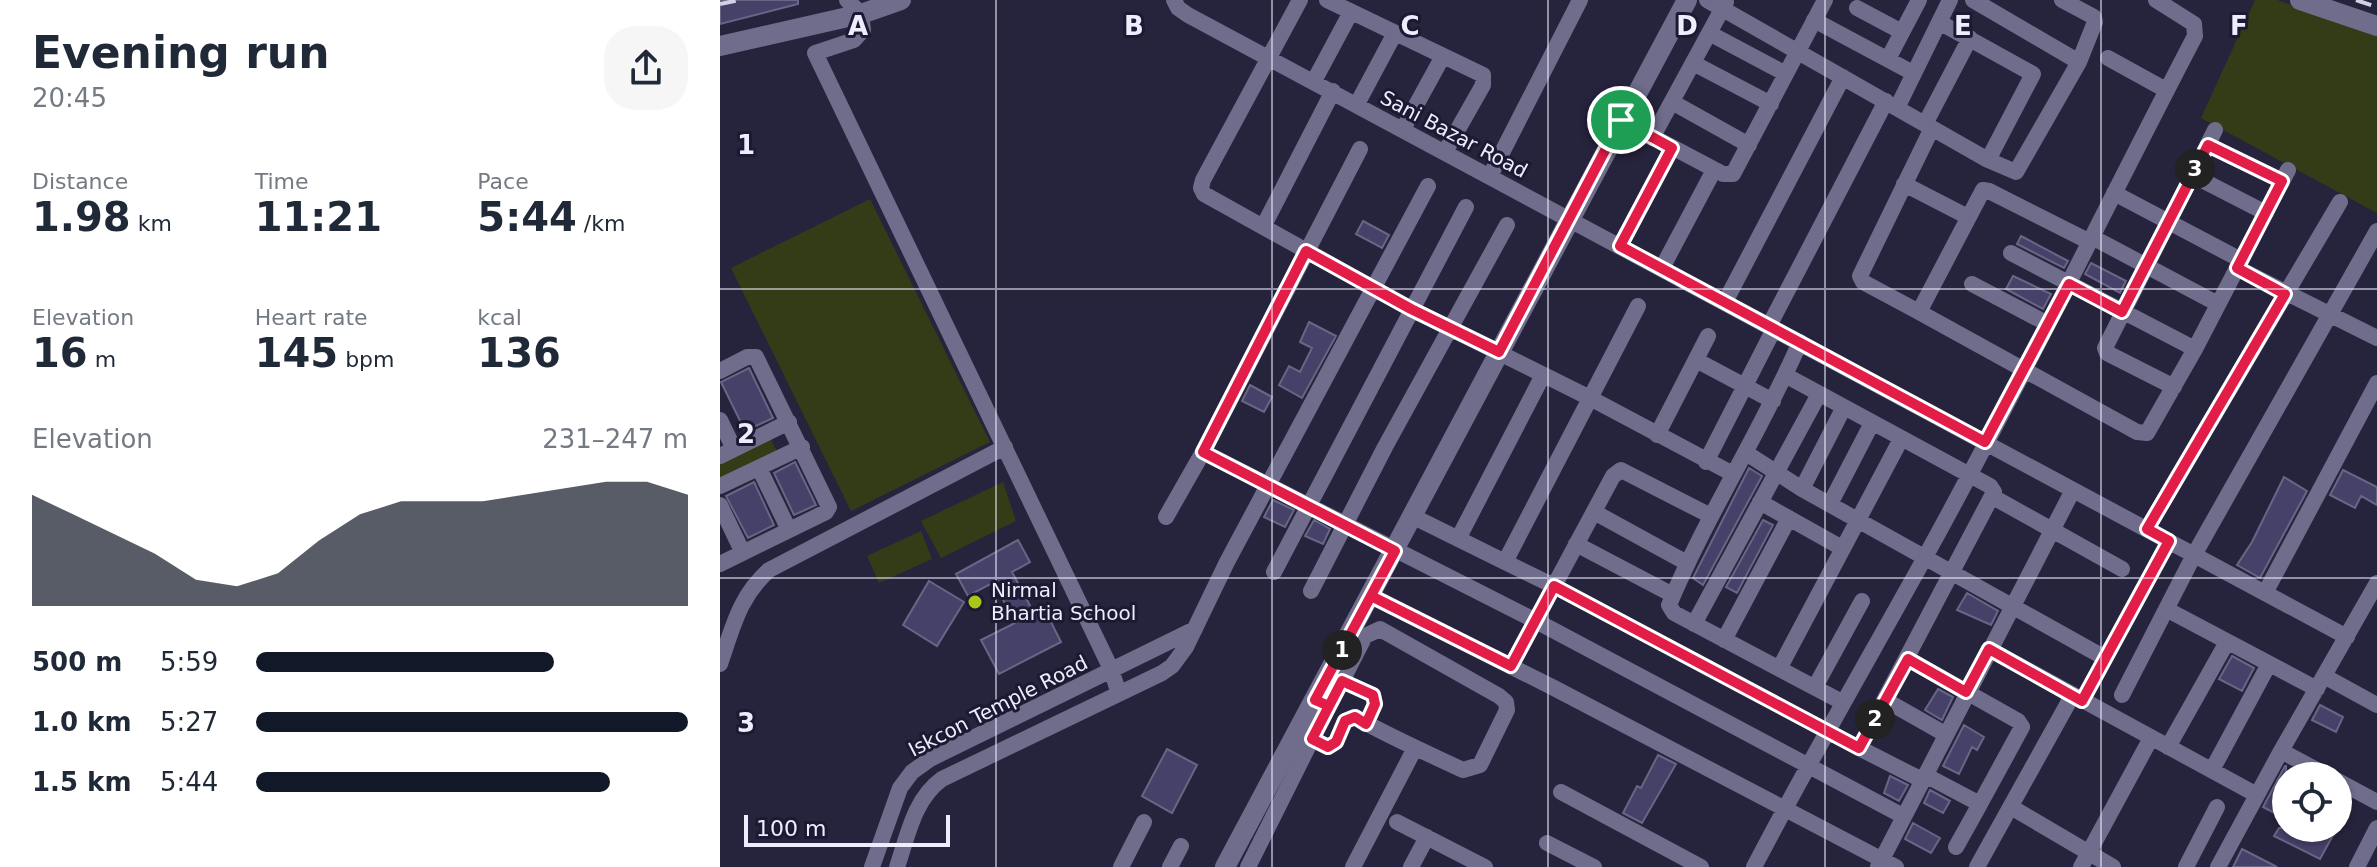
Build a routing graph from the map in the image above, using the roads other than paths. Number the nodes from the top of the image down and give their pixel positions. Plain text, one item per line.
1 (901, 0) edge
2 (1174, 0) edge
3 (1300, 0) edge
4 (1327, 0) edge
5 (1580, 0) edge
6 (1687, 0) edge
7 (1707, 0) edge
8 (1824, 0) edge
9 (1919, 0) edge
10 (1950, 0) edge
11 (1973, 0) edge
12 (2062, 0) edge
13 (2156, 0) edge
14 (2300, 0) edge
15 (1724, 4) edge
16 (1860, 4) edge
17 (854, 7) edge
18 (1351, 12) junction
19 (1814, 20) junction
20 (1939, 22) junction
21 (2377, 26) edge
22 (1902, 32) junction
23 (1395, 33) junction
24 (1709, 33) junction
25 (1843, 35) junction
26 (1970, 38) junction
27 (720, 46) edge
28 (1798, 52) junction
29 (1443, 56) junction
30 (1269, 57) junction
31 (2108, 58) dead end
32 (1888, 59) junction
33 (2079, 62) junction
34 (1693, 63) junction
35 (1913, 73) junction
36 (1786, 74) junction
37 (1843, 77) junction
38 (1314, 81) junction
39 (2166, 90) junction
40 (1333, 91) junction
41 (1672, 102) junction
42 (1357, 104) junction
43 (1771, 104) junction
44 (1891, 105) junction
45 (1621, 120) junction
46 (1929, 126) junction
47 (1403, 129) junction
48 (1652, 138) junction
49 (1749, 145) junction
50 (1672, 148) junction
51 (1360, 149) dead end
52 (1445, 152) junction
53 (1988, 160) junction
54 (1714, 170) junction
55 (2192, 175) junction
56 (1490, 176) junction
57 (1904, 184) junction
58 (1428, 186) dead end
59 (2114, 193) junction
60 (2340, 202) dead end
61 (1466, 207) dead end
62 (2266, 213) junction
63 (1968, 217) junction
64 (1570, 219) junction
65 (2169, 222) junction
66 (1507, 225) dead end
67 (1263, 227) junction
68 (2377, 231) edge
69 (2091, 240) junction
70 (1620, 246) junction
71 (1306, 251) junction
72 (2011, 253) dead end
73 (2239, 264) junction
74 (2146, 266) junction
75 (1662, 268) junction
76 (1972, 284) dead end
77 (2069, 284) junction
78 (1373, 288) junction
79 (2285, 294) junction
80 (1725, 302) junction
81 (2218, 304) junction
82 (1638, 306) dead end
83 (1411, 309) junction
84 (1919, 312) junction
85 (2122, 312) junction
86 (2329, 315) junction
87 (2048, 324) junction
88 (1772, 327) junction
89 (1450, 328) junction
90 (1708, 336) dead end
91 (2377, 338) edge
92 (1800, 342) junction
93 (2195, 349) junction
94 (1499, 352) junction
95 (1696, 360) junction
96 (2023, 369) junction
97 (720, 371) edge
98 (1543, 375) junction
99 (1785, 375) junction
100 (2377, 383) edge
101 (1745, 386) junction
102 (2174, 387) junction
103 (1819, 394) junction
104 (1590, 398) junction
105 (1773, 401) junction
106 (1844, 407) junction
107 (720, 420) edge
108 (789, 422) junction
109 (1872, 423) junction
110 (1657, 435) junction
111 (1901, 439) junction
112 (1985, 442) junction
113 (802, 447) junction
114 (1005, 447) junction
115 (727, 452) edge
116 (1203, 452) junction
117 (1746, 453) junction
118 (1706, 462) junction
119 (759, 468) junction
120 (1777, 473) junction
121 (1733, 474) junction
122 (1968, 475) junction
123 (1269, 485) junction
124 (720, 486) edge
125 (1802, 489) junction
126 (2073, 490) junction
127 (1993, 497) junction
128 (1760, 502) junction
129 (1830, 504) junction
130 (720, 505) edge
131 (1308, 505) junction
132 (1594, 512) junction
133 (1412, 516) junction
134 (1711, 516) junction
135 (1166, 517) dead end
136 (1789, 518) junction
137 (1858, 519) junction
138 (1345, 525) junction
139 (2147, 529) junction
140 (789, 530) junction
141 (2052, 530) junction
142 (1458, 539) junction
143 (2169, 541) junction
144 (1576, 544) junction
145 (1842, 548) junction
146 (1395, 551) junction
147 (743, 553) junction
148 (2194, 555) junction
149 (1925, 558) junction
150 (1505, 562) junction
151 (1687, 563) junction
152 (720, 564) edge
153 (2122, 569) dead end
154 (1274, 572) dead end
155 (1953, 574) junction
156 (1554, 586) junction
157 (1311, 591) dead end
158 (2265, 593) junction
159 (2375, 594) edge
160 (1673, 595) junction
161 (1371, 596) junction
162 (1862, 601) dead end
163 (2011, 608) junction
164 (2166, 609) junction
165 (1536, 621) junction
166 (1694, 624) junction
167 (1195, 629) junction
168 (2347, 637) junction
169 (1724, 640) junction
170 (2227, 642) junction
171 (1989, 649) junction
172 (2105, 658) junction
173 (1908, 659) junction
174 (720, 664) edge
175 (2269, 664) junction
176 (1511, 666) junction
177 (1111, 669) junction
178 (1779, 669) junction
179 (1342, 681) junction
180 (2320, 682) junction
181 (1815, 687) junction
182 (1966, 692) junction
183 (1119, 694) junction
184 (2122, 695) dead end
185 (2077, 698) junction
186 (1885, 700) junction
187 (1842, 702) junction
188 (1322, 703) junction
189 (2377, 705) edge
190 (1366, 724) junction
191 (1827, 728) junction
192 (1945, 734) junction
193 (2151, 738) junction
194 (1312, 739) junction
195 (2168, 747) junction
196 (1415, 748) junction
197 (1859, 748) junction
198 (2281, 751) junction
199 (2302, 762) edge
200 (1807, 764) junction
201 (2212, 770) junction
202 (1923, 778) junction
203 (2352, 789) edge
204 (1561, 792) dead end
205 (2257, 795) junction
206 (2377, 802) edge
207 (1980, 804) junction
208 (1785, 807) junction
209 (2011, 807) junction
210 (2217, 807) dead end
211 (1903, 816) junction
212 (1144, 822) dead end
213 (1397, 822) dead end
214 (2377, 828) edge
215 (1427, 837) junction
216 (1547, 843) dead end
217 (1181, 846) dead end
218 (1956, 847) dead end
219 (2085, 860) edge
220 (1885, 864) edge
221 (872, 867) edge
222 (897, 867) edge
223 (1121, 867) edge
224 (1170, 867) edge
225 (1225, 867) edge
226 (1248, 867) edge
227 (1353, 867) edge
228 (1411, 867) edge
229 (1485, 867) edge
230 (1594, 867) edge
231 (1701, 867) edge
232 (1754, 867) edge
233 (1977, 867) edge
234 (2113, 867) edge
235 (2186, 867) edge
236 (2218, 867) edge
237 (2357, 867) edge

1 - 17 street
2 - 30 street, Sani Bazar Road
3 - 30 street
4 - 18 street
5 - 56 street
6 - 45 street
7 - 15 street
8 - 19 street
9 - 22 street
10 - 20 street
11 - 33 street
12 - 33 street
13 - 39 street
14 - 21 street
15 - 24 street
15 - 28 street
16 - 22 street
16 - 25 street
17 - 27 street
17 - 114 street
18 - 23 street
18 - 38 street
19 - 25 street
19 - 28 street
20 - 26 street
20 - 35 street
22 - 32 street
23 - 29 street
23 - 42 street
24 - 34 street
24 - 36 street
25 - 32 street
26 - 46 street
26 - 53 street
28 - 36 street
28 - 37 street
29 - 47 street
29 - 52 street
30 - 38 street, Sani Bazar Road
30 - 67 street
31 - 39 street
32 - 35 street
33 - 53 street
34 - 41 street
34 - 43 street
35 - 44 street
36 - 43 street
37 - 44 street
37 - 80 street
38 - 40 street, Sani Bazar Road
39 - 59 street
40 - 42 street, Sani Bazar Road
40 - 67 street
41 - 48 street
41 - 49 street
42 - 47 street, Sani Bazar Road
43 - 49 street
44 - 46 street
44 - 88 street
45 - 48 street
45 - 64 street
46 - 53 street
46 - 57 street
47 - 52 street, Sani Bazar Road
48 - 50 street
49 - 54 street
50 - 54 street
50 - 70 street
51 - 71 street
52 - 56 street, Sani Bazar Road
54 - 75 street
55 - 62 street
55 - 62 street
55 - 65 street
56 - 64 street, Sani Bazar Road
57 - 63 street
57 - 84 street
58 - 78 street, Iskcon Temple Road
59 - 65 street
59 - 69 street
60 - 79 street
61 - 83 street
62 - 73 street
63 - 69 street
63 - 84 street
64 - 70 street, Sani Bazar Road
64 - 94 street
65 - 73 street
65 - 74 street
66 - 89 street
67 - 71 street
68 - 86 street
69 - 74 street
69 - 77 street
70 - 75 street, Sani Bazar Road
71 - 78 street
71 - 116 street
72 - 77 street
73 - 79 street
73 - 81 street
74 - 81 street
74 - 85 street
75 - 80 street, Sani Bazar Road
76 - 87 street
77 - 85 street
77 - 87 street
78 - 83 street
78 - 123 street, Iskcon Temple Road
79 - 86 street
79 - 139 street
80 - 88 street, Sani Bazar Road
81 - 93 street
82 - 104 street
83 - 89 street
83 - 131 street
84 - 96 street
85 - 93 street
85 - 102 street
86 - 91 street
86 - 148 street
87 - 96 street
88 - 92 street, Sani Bazar Road
88 - 101 street
89 - 94 street
89 - 138 street
90 - 95 street
92 - 99 street
92 - 112 street, Sani Bazar Road
93 - 102 street
94 - 98 street
94 - 133 street
95 - 101 street
95 - 110 street
96 - 102 street
96 - 112 street
97 - 108 street
98 - 104 street
98 - 142 street
99 - 103 street
99 - 105 street
100 - 158 street
101 - 105 street
101 - 118 street
103 - 106 street
103 - 120 street
104 - 110 street
104 - 150 street
105 - 117 street
106 - 109 street
106 - 125 street
107 - 115 street
108 - 113 street
108 - 115 street
109 - 111 street
109 - 129 street
110 - 118 street
111 - 122 street
111 - 137 street
112 - 122 street
112 - 126 street, Sani Bazar Road
113 - 119 street
113 - 140 street
114 - 174 street
114 - 177 street
116 - 123 street
116 - 135 street
117 - 120 street
117 - 121 street
118 - 121 street
119 - 124 street
119 - 140 street
120 - 125 street
120 - 128 street
121 - 134 street
122 - 127 street
122 - 149 street
123 - 131 street
123 - 167 street, Iskcon Temple Road
125 - 129 street
126 - 139 street, Sani Bazar Road
126 - 141 street
127 - 141 street
127 - 155 street
128 - 136 street
128 - 166 street
129 - 137 street
130 - 147 street
131 - 138 street
131 - 154 street
132 - 134 street
132 - 144 street
132 - 151 street
133 - 142 street
133 - 146 street
134 - 151 street
136 - 145 street
136 - 169 street
137 - 145 street
137 - 149 street
138 - 146 street
138 - 157 street
139 - 143 street, Sani Bazar Road
140 - 147 street
141 - 153 street
141 - 163 street
142 - 150 street
143 - 148 street, Sani Bazar Road
143 - 172 street
144 - 156 street
144 - 160 street
145 - 178 street
146 - 161 street
146 - 165 street
147 - 152 street
148 - 158 street, Sani Bazar Road
148 - 164 street
149 - 155 street
149 - 187 street
150 - 156 street
151 - 160 street
155 - 163 street
155 - 173 street
156 - 165 street
156 - 191 street
158 - 168 street, Sani Bazar Road
159 - 168 street
160 - 166 street
161 - 176 street
161 - 188 street
162 - 181 street
163 - 171 street
163 - 172 street
164 - 170 street
164 - 184 street
165 - 176 street
165 - 200 street
166 - 169 street
167 - 177 street, Iskcon Temple Road
167 - 183 street, Iskcon Temple Road
168 - 180 street
169 - 178 street
170 - 175 street
170 - 195 street
171 - 182 street
171 - 185 street
172 - 185 street
173 - 182 street
173 - 186 street
175 - 180 street
175 - 201 street
176 - 208 street
177 - 183 street
177 - 221 street, Iskcon Temple Road
178 - 181 street
179 - 188 street
179 - 190 street
179 - 196 street
180 - 189 street
180 - 198 street
181 - 187 street
182 - 192 street
182 - 207 street
183 - 222 street, Iskcon Temple Road
185 - 193 street
185 - 209 street
186 - 192 street
186 - 197 street
187 - 191 street
188 - 194 street
188 - 225 street
190 - 194 street
190 - 196 street
191 - 197 street
191 - 200 street
192 - 202 street
193 - 195 street
193 - 219 street
194 - 226 street
195 - 201 street
196 - 227 street
197 - 202 street
198 - 199 street
198 - 205 street
200 - 208 street
200 - 211 street
201 - 205 street
202 - 207 street
202 - 211 street
203 - 206 street
204 - 231 street
205 - 236 street
207 - 218 street
208 - 220 street
208 - 232 street
209 - 219 street
209 - 233 street
210 - 235 street
211 - 220 street
212 - 223 street
213 - 215 street
214 - 237 street
215 - 228 street
215 - 229 street
216 - 230 street
217 - 224 street
219 - 234 street

